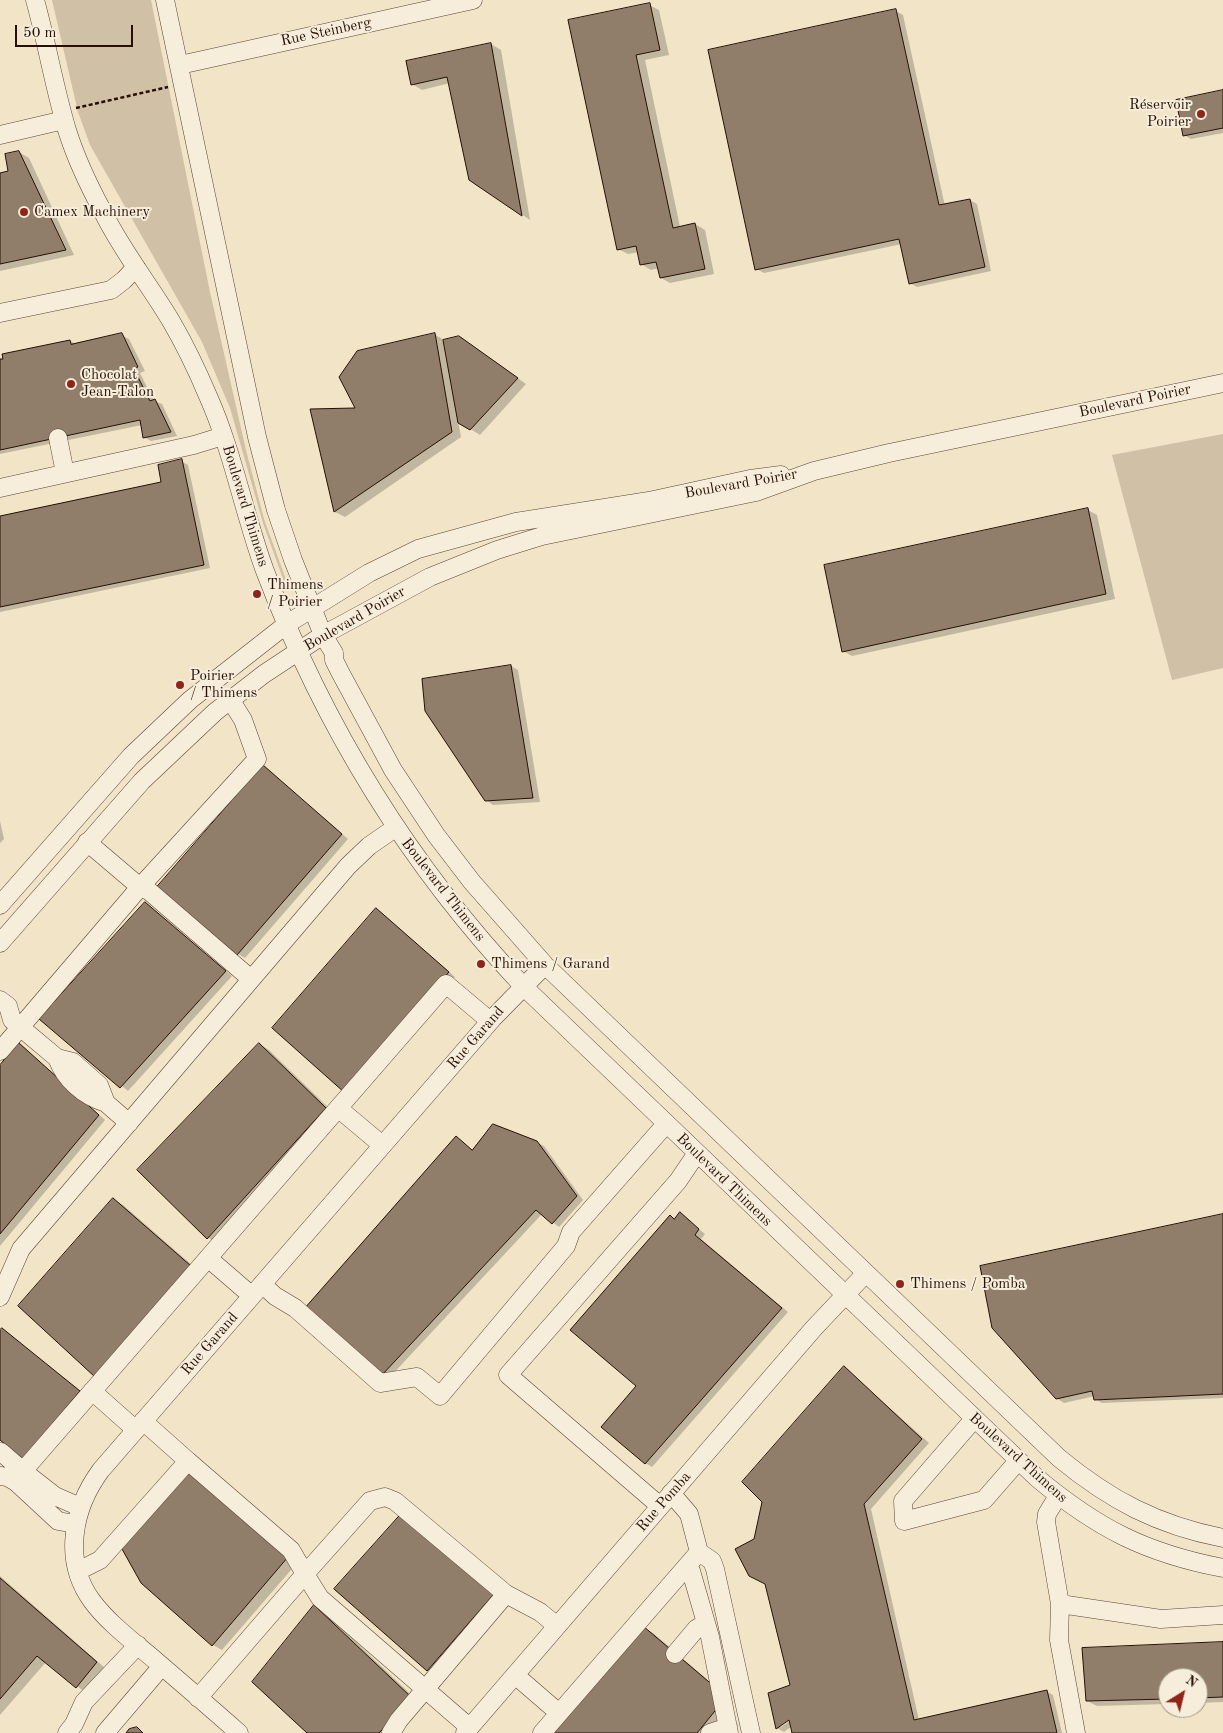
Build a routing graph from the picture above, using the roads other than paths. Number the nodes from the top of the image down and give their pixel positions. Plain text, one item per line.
1 (35, 0) edge
2 (165, 0) edge
3 (473, 0) edge
4 (180, 65) junction
5 (69, 114) junction
6 (0, 135) edge
7 (136, 267) junction
8 (0, 313) edge
9 (1223, 383) edge
10 (223, 436) junction
11 (58, 438) dead end
12 (814, 471) junction
13 (65, 473) junction
14 (0, 488) edge
15 (312, 607) junction
16 (287, 624) junction
17 (323, 636) junction
18 (298, 651) junction
19 (230, 699) junction
20 (395, 828) junction
21 (87, 842) junction
22 (140, 887) junction
23 (0, 905) edge
24 (0, 943) edge
25 (545, 964) junction
26 (252, 979) junction
27 (523, 986) junction
28 (0, 1000) edge
29 (490, 1021) junction
30 (11, 1022) edge
31 (0, 1051) edge
32 (338, 1108) junction
33 (129, 1123) junction
34 (666, 1124) junction
35 (382, 1145) junction
36 (697, 1153) junction
37 (208, 1258) junction
38 (866, 1273) junction
39 (257, 1290) junction
40 (845, 1295) junction
41 (0, 1298) edge
42 (92, 1391) junction
43 (974, 1419) junction
44 (139, 1425) junction
45 (1, 1452) edge
46 (188, 1461) junction
47 (1018, 1461) junction
48 (23, 1471) junction
49 (0, 1476) edge
50 (671, 1493) junction
51 (1058, 1496) junction
52 (660, 1506) junction
53 (80, 1507) junction
54 (76, 1524) junction
55 (1223, 1538) edge
56 (693, 1559) junction
57 (1223, 1568) edge
58 (78, 1571) junction
59 (305, 1574) junction
60 (506, 1594) junction
61 (1060, 1604) junction
62 (1223, 1615) edge
63 (706, 1623) junction
64 (557, 1626) junction
65 (138, 1645) junction
66 (675, 1654) dead end
67 (162, 1666) junction
68 (515, 1675) junction
69 (424, 1690) junction
70 (198, 1698) junction
71 (559, 1713) junction
72 (467, 1730) edge
73 (729, 1730) edge
74 (67, 1733) edge
75 (105, 1733) edge
76 (239, 1733) edge
77 (391, 1733) edge
78 (542, 1733) edge
79 (710, 1733) edge
80 (751, 1733) edge
81 (1076, 1733) edge

1 - 5 street, Boulevard Thimens
2 - 4 street, Boulevard Thimens
3 - 4 street, Rue Steinberg
4 - 15 street, Boulevard Thimens
5 - 6 street
5 - 7 street, Boulevard Thimens
7 - 8 street
7 - 10 street, Boulevard Thimens
9 - 12 street, Boulevard Poirier
10 - 13 street
10 - 16 street, Boulevard Thimens
11 - 13 street
12 - 15 street, Boulevard Poirier
12 - 17 street, Boulevard Poirier
13 - 14 street
15 - 16 street, Boulevard Poirier
15 - 17 street, Boulevard Thimens
16 - 18 street, Boulevard Thimens
16 - 23 street, Boulevard Poirier
17 - 18 street, Boulevard Poirier
17 - 25 street, Boulevard Thimens
18 - 19 street, Boulevard Poirier
18 - 20 street, Boulevard Thimens
19 - 21 street, Boulevard Poirier
19 - 22 street
20 - 26 street
20 - 27 street, Boulevard Thimens
21 - 22 street
21 - 24 street, Boulevard Poirier
22 - 26 street
22 - 30 street
25 - 27 street, Rue Garand
25 - 38 street, Boulevard Thimens
26 - 33 street
27 - 29 street, Rue Garand
27 - 34 street, Boulevard Thimens
28 - 30 street
29 - 32 street
29 - 35 street, Rue Garand
30 - 31 street
30 - 33 street
32 - 35 street
32 - 37 street
33 - 41 street
34 - 36 street, Boulevard Thimens
34 - 39 street
35 - 39 street, Rue Garand
36 - 40 street, Boulevard Thimens
36 - 52 street
37 - 39 street
37 - 42 street
38 - 40 street, Rue Pomba
38 - 55 street, Boulevard Thimens
39 - 44 street, Rue Garand
40 - 43 street, Boulevard Thimens
40 - 50 street, Rue Pomba
42 - 44 street
42 - 48 street
43 - 47 street, Boulevard Thimens
43 - 47 street
44 - 46 street
44 - 53 street, Rue Garand
45 - 48 street
46 - 58 street
46 - 59 street
47 - 51 street, Boulevard Thimens
48 - 53 street
49 - 54 street
50 - 52 street, Rue Pomba
50 - 56 street
51 - 57 street, Boulevard Thimens
51 - 61 street
52 - 64 street, Rue Pomba
53 - 54 street, Rue Garand
54 - 58 street, Rue Garand
56 - 63 street
56 - 71 street
56 - 80 street
58 - 65 street, Rue Garand
59 - 60 street
59 - 69 street
59 - 70 street
60 - 64 street
60 - 69 street
61 - 62 street
61 - 81 street
63 - 66 street
63 - 73 street
64 - 68 street, Rue Pomba
65 - 67 street, Rue Garand
65 - 74 street
67 - 70 street, Rue Garand
67 - 75 street
68 - 71 street
68 - 72 street, Rue Pomba
69 - 72 street
69 - 77 street
70 - 76 street, Rue Garand
71 - 78 street
73 - 79 street

